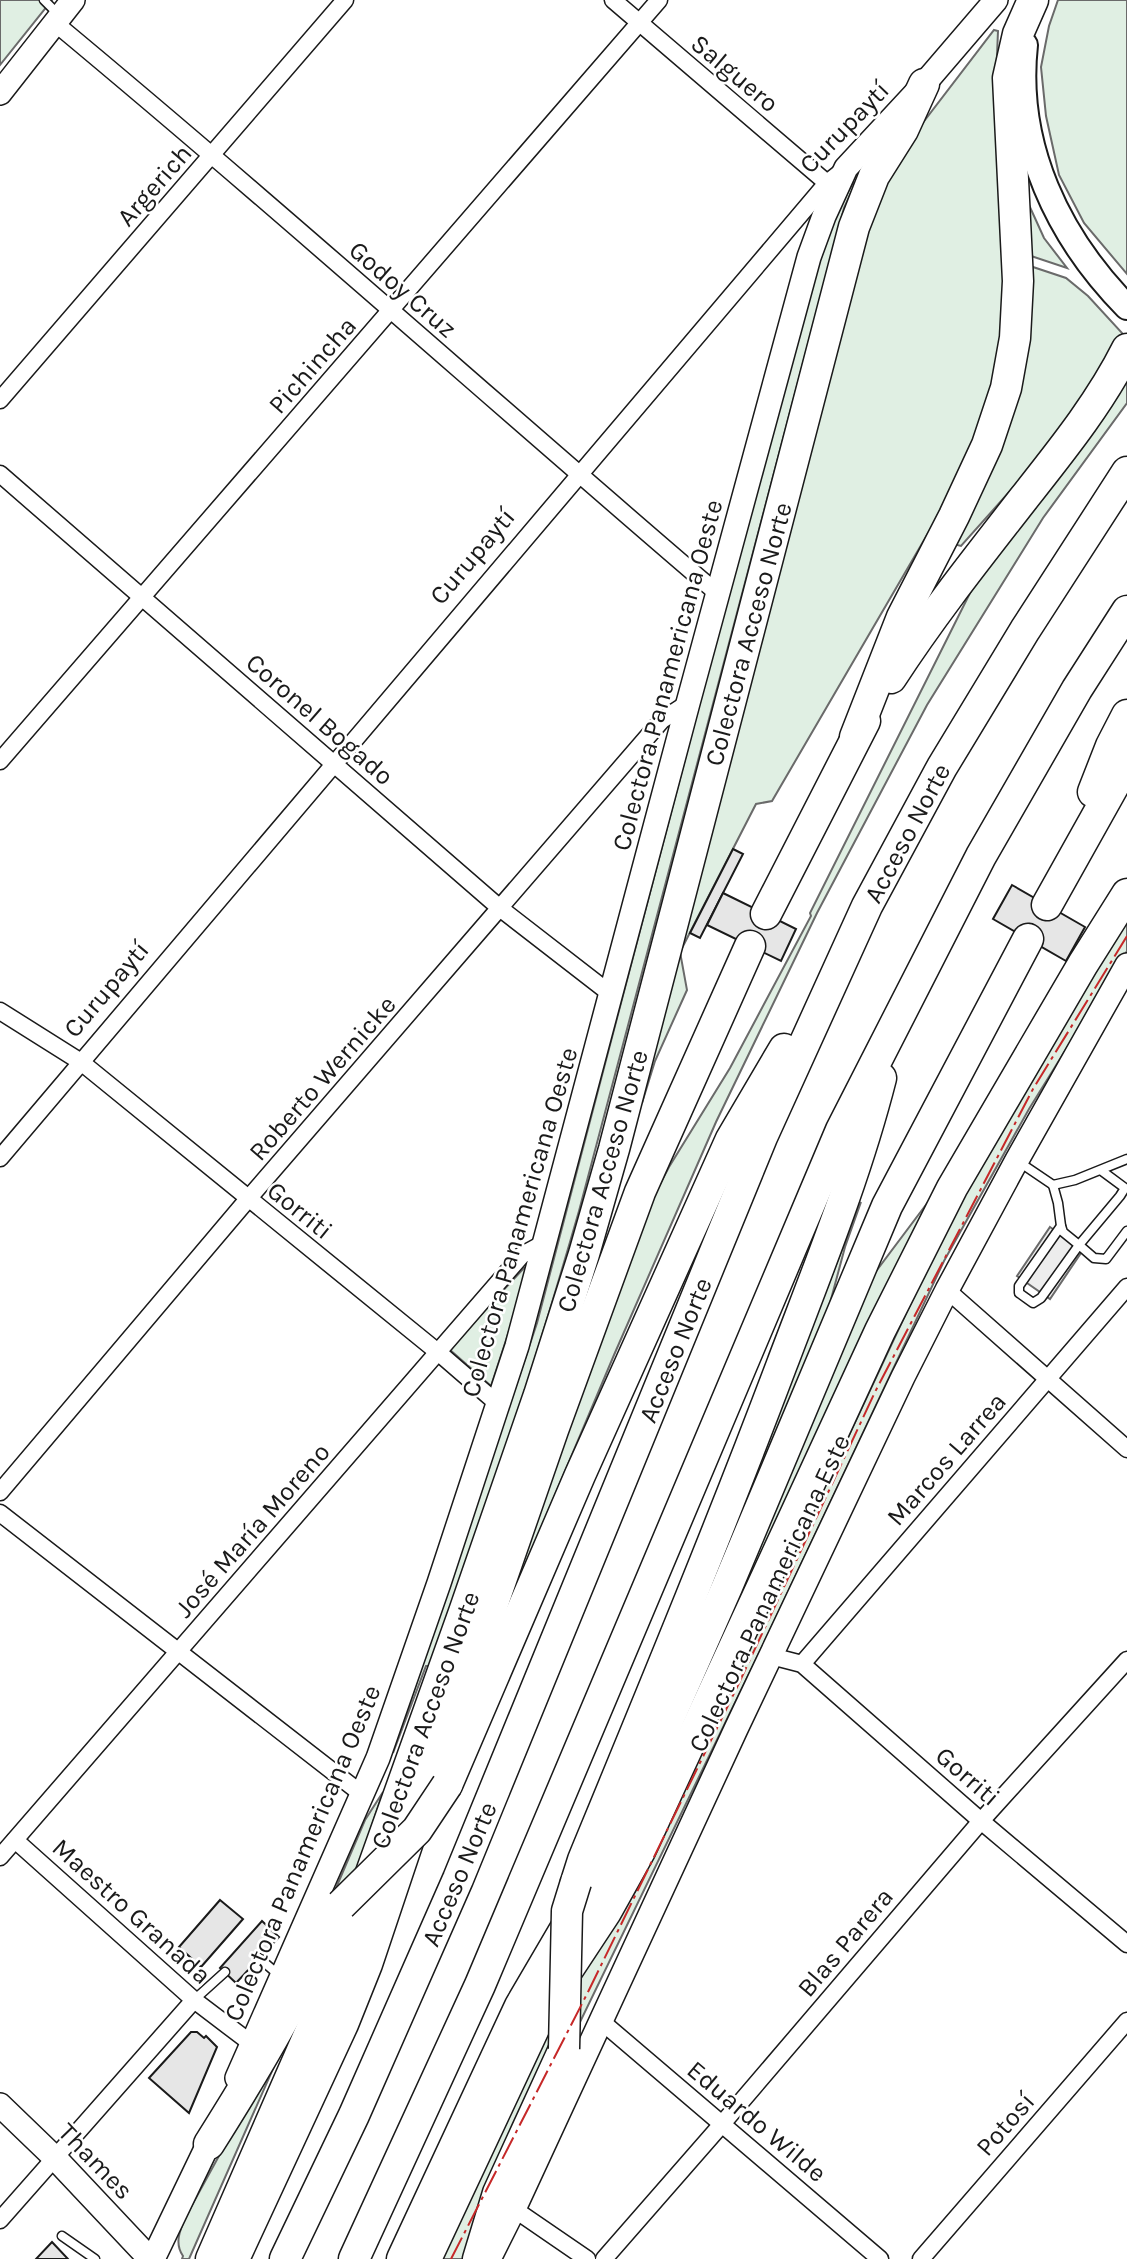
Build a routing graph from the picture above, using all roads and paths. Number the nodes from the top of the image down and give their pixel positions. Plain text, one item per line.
1 (345, 0) edge
2 (613, 0) edge
3 (660, 0) edge
4 (996, 0) edge
5 (1033, 0) edge
6 (58, 10) edge
7 (639, 23) junction
8 (925, 84) junction
9 (0, 93) edge
10 (213, 154) junction
11 (846, 168) junction
12 (827, 183) junction
13 (1124, 305) edge
14 (391, 312) junction
15 (1127, 349) edge
16 (0, 400) edge
17 (1127, 472) edge
18 (0, 474) edge
19 (579, 474) junction
20 (718, 593) junction
21 (143, 596) junction
22 (1127, 611) edge
23 (688, 703) junction
24 (1127, 715) edge
25 (855, 737) junction
26 (0, 761) edge
27 (1127, 762) edge
28 (333, 764) junction
29 (1073, 856) junction
30 (1127, 894) edge
31 (1047, 905) dead end
32 (867, 906) junction
33 (501, 909) junction
34 (766, 914) dead end
35 (1028, 939) dead end
36 (750, 946) dead end
37 (1127, 965) edge
38 (612, 995) junction
39 (0, 1011) edge
40 (894, 1028) junction
41 (81, 1062) junction
42 (0, 1158) edge
43 (1127, 1159) edge
44 (1017, 1160) junction
45 (1102, 1171) junction
46 (1053, 1185) junction
47 (1126, 1188) edge
48 (248, 1199) junction
49 (1061, 1226) junction
50 (1127, 1231) edge
51 (546, 1242) junction
52 (1079, 1245) junction
53 (1127, 1287) edge
54 (947, 1290) junction
55 (439, 1353) junction
56 (1048, 1379) junction
57 (498, 1404) junction
58 (1127, 1450) edge
59 (0, 1492) edge
60 (0, 1513) edge
61 (177, 1652) junction
62 (771, 1656) junction
63 (1127, 1660) edge
64 (802, 1664) junction
65 (363, 1795) junction
66 (981, 1821) junction
67 (15, 1840) junction
68 (0, 1857) edge
69 (1127, 1944) edge
70 (260, 1958) dead end
71 (225, 1972) dead end
72 (282, 1978) junction
73 (194, 2000) junction
74 (601, 2021) junction
75 (1127, 2021) edge
76 (252, 2044) junction
77 (0, 2105) edge
78 (722, 2124) junction
79 (209, 2144) junction
80 (55, 2158) junction
81 (514, 2209) junction
82 (0, 2220) edge
83 (62, 2236) dead end
84 (95, 2259) edge
85 (151, 2259) edge
86 (211, 2259) edge
87 (234, 2259) edge
88 (285, 2259) edge
89 (354, 2259) edge
90 (402, 2259) edge
91 (426, 2259) edge
92 (478, 2259) edge
93 (489, 2259) edge
94 (587, 2259) edge
95 (604, 2259) edge
96 (880, 2259) edge
97 (921, 2259) edge

1 - 10 street, Argerich
2 - 7 street, Salguero
3 - 7 street, Pichincha
4 - 8 street, Curupaytí
5 - 13 main road
5 - 25 highway
6 - 9 street
6 - 10 street, Godoy Cruz
7 - 12 street, Salguero
7 - 14 street, Pichincha
8 - 11 street, Curupaytí
8 - 86 highway, Colectora Acceso Norte
10 - 14 street, Godoy Cruz
10 - 16 street, Argerich
11 - 12 street, Curupaytí
11 - 20 street, Colectora Panamericana Oeste
12 - 19 street, Curupaytí
14 - 19 street, Godoy Cruz
14 - 21 street, Pichincha
15 - 25 highway
17 - 32 highway, Acceso Norte
18 - 21 street, Coronel Bogado
19 - 20 street, Godoy Cruz
19 - 28 street, Curupaytí
20 - 23 street, Colectora Panamericana Oeste
21 - 26 street, Pichincha
21 - 28 street, Coronel Bogado
22 - 40 highway
23 - 33 street, Roberto Wernicke
23 - 38 street, Colectora Panamericana Oeste
24 - 29 highway
25 - 34 highway
27 - 29 highway
28 - 33 street, Coronel Bogado
28 - 41 street, Curupaytí
29 - 31 highway
30 - 91 highway
32 - 79 highway, bridge
32 - 88 highway, Acceso Norte
33 - 38 street, Coronel Bogado
33 - 48 street, Roberto Wernicke
35 - 90 highway
36 - 87 highway
37 - 44 street, Colectora Panamericana Este
38 - 51 street, Colectora Panamericana Oeste
39 - 41 street, Gorriti
40 - 89 highway
40 - 92 highway, bridge
41 - 42 street, Curupaytí
41 - 48 street, Gorriti
43 - 45 lane
44 - 46 lane
44 - 54 street, Colectora Panamericana Este
45 - 46 lane
45 - 47 lane
46 - 49 lane
47 - 52 lane
48 - 55 street, Gorriti
48 - 59 street, Roberto Wernicke
49 - 52 lane
49 - 52 lane
50 - 52 lane
51 - 55 street, José María Moreno
51 - 57 street, Colectora Panamericana Oeste
53 - 56 street, Marcos Larrea
54 - 56 street
54 - 62 street, Colectora Panamericana Este
55 - 57 street, Gorriti
55 - 61 street, José María Moreno
56 - 58 street
56 - 64 street, Marcos Larrea
57 - 65 street, Colectora Panamericana Oeste
60 - 61 street
61 - 65 street
61 - 67 street, José María Moreno
62 - 64 street, Gorriti
62 - 74 street, Colectora Panamericana Este
63 - 66 street, Blas Parera
64 - 66 street, Gorriti
65 - 72 street, Colectora Panamericana Oeste
66 - 69 street, Gorriti
66 - 78 street, Blas Parera
67 - 68 street, José María Moreno
67 - 73 street, Maestro Granada
70 - 72 lane
71 - 73 lane
72 - 76 street, Colectora Panamericana Oeste
73 - 76 street, Maestro Granada
73 - 80 street
74 - 78 street, Eduardo Wilde
74 - 81 street, Colectora Panamericana Este
75 - 97 street, Potosí
76 - 79 street, Colectora Panamericana Oeste
77 - 80 street, Thames
78 - 95 street, Blas Parera
78 - 96 street, Eduardo Wilde
79 - 85 street, Colectora Panamericana Oeste
80 - 82 street
80 - 85 street, Thames
81 - 93 street, Colectora Panamericana Este
81 - 94 street
83 - 84 lane

